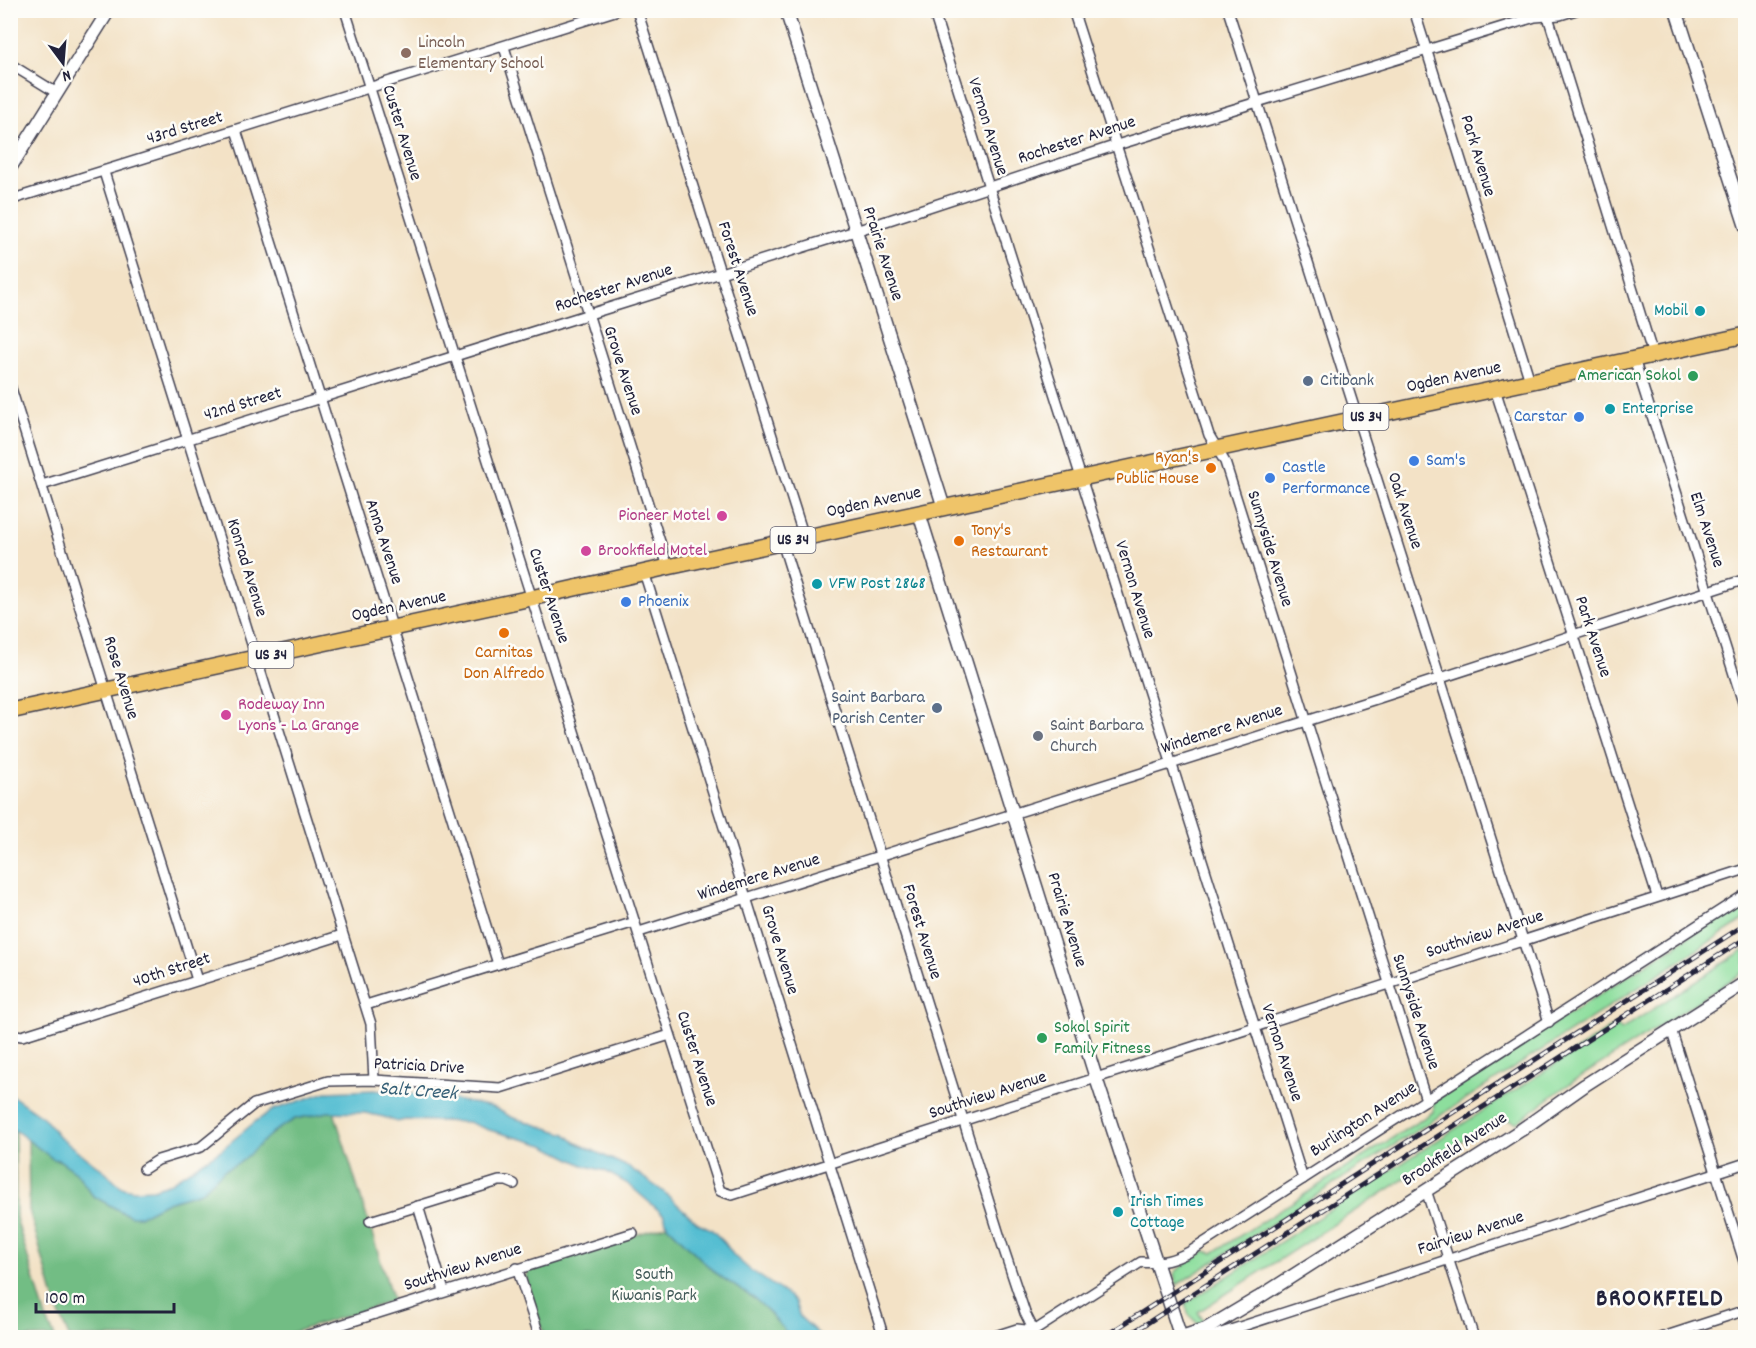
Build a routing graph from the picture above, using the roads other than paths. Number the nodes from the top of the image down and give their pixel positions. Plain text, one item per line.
1 (109, 10) edge
2 (345, 10) edge
3 (618, 10) edge
4 (637, 10) edge
5 (786, 10) edge
6 (933, 10) edge
7 (1073, 10) edge
8 (1228, 10) edge
9 (1414, 10) edge
10 (1576, 10) edge
11 (1676, 10) edge
12 (1546, 13) edge
13 (504, 47) junction
14 (1426, 51) junction
15 (10, 64) edge
16 (369, 88) junction
17 (57, 93) junction
18 (1257, 101) junction
19 (236, 130) junction
20 (1117, 145) junction
21 (10, 168) edge
22 (104, 172) junction
23 (988, 187) junction
24 (10, 200) edge
25 (1746, 227) edge
26 (856, 231) junction
27 (721, 273) junction
28 (587, 315) junction
29 (1746, 335) edge
30 (1653, 355) junction
31 (453, 357) junction
32 (1634, 359) junction
33 (1530, 381) junction
34 (10, 385) edge
35 (1496, 388) junction
36 (320, 398) junction
37 (1357, 418) junction
38 (188, 440) junction
39 (1217, 449) junction
40 (1082, 478) junction
41 (42, 485) junction
42 (944, 508) junction
43 (919, 513) junction
44 (804, 537) junction
45 (782, 542) junction
46 (668, 567) junction
47 (644, 572) junction
48 (1746, 579) edge
49 (1708, 592) junction
50 (531, 598) junction
51 (393, 628) junction
52 (1574, 635) junction
53 (256, 658) junction
54 (1439, 678) junction
55 (107, 690) junction
56 (10, 711) edge
57 (1746, 712) edge
58 (1305, 721) junction
59 (1172, 764) junction
60 (1013, 814) junction
61 (880, 857) junction
62 (1746, 869) edge
63 (1746, 894) edge
64 (1657, 896) junction
65 (746, 899) junction
66 (635, 922) junction
67 (639, 932) junction
68 (342, 935) junction
69 (1523, 940) junction
70 (498, 964) junction
71 (197, 980) junction
72 (1746, 981) edge
73 (1388, 984) junction
74 (366, 1005) junction
75 (1549, 1022) junction
76 (1255, 1027) junction
77 (1671, 1029) junction
78 (11, 1035) edge
79 (670, 1035) junction
80 (1096, 1078) junction
81 (374, 1080) junction
82 (1426, 1100) junction
83 (963, 1122) junction
84 (1746, 1163) edge
85 (829, 1164) junction
86 (144, 1169) dead end
87 (1717, 1173) junction
88 (1303, 1179) junction
89 (514, 1184) dead end
90 (1426, 1190) junction
91 (720, 1191) joint
92 (418, 1206) junction
93 (370, 1221) dead end
94 (633, 1233) dead end
95 (1448, 1259) junction
96 (1156, 1264) junction
97 (517, 1268) junction
98 (1746, 1268) edge
99 (444, 1291) junction
100 (1746, 1310) edge
101 (1034, 1331) junction
102 (1178, 1335) edge
103 (302, 1337) edge
104 (540, 1338) edge
105 (884, 1338) edge
106 (989, 1338) edge
107 (1206, 1338) edge
108 (1474, 1338) edge
109 (1660, 1338) edge

1 - 17 street
2 - 16 street, Custer Avenue
3 - 13 street, 43rd Street
4 - 27 street, Forest Avenue
5 - 26 street, Prairie Avenue
6 - 23 street, Vernon Avenue
7 - 20 street, Sunnyside Avenue
8 - 18 street, Oak Avenue
9 - 14 street, Park Avenue
10 - 12 street, Rochester Avenue
11 - 25 street
12 - 14 street, Rochester Avenue
12 - 30 street
13 - 16 street, 43rd Street
13 - 28 street, Grove Avenue
14 - 18 street, Rochester Avenue
14 - 33 street, Park Avenue
15 - 17 street
16 - 19 street, 43rd Street
16 - 31 street, Custer Avenue
17 - 21 street
18 - 20 street, Rochester Avenue
18 - 37 street, Oak Avenue
19 - 22 street, 43rd Street
19 - 36 street, Anna Avenue
20 - 23 street, Rochester Avenue
20 - 39 street, Sunnyside Avenue
22 - 24 street, 43rd Street
22 - 38 street, Konrad Avenue
23 - 26 street, Rochester Avenue
23 - 40 street, Vernon Avenue
26 - 27 street, Rochester Avenue
26 - 42 street, Prairie Avenue
27 - 28 street, Rochester Avenue
27 - 44 street, Forest Avenue
28 - 31 street, Rochester Avenue
28 - 46 street, Grove Avenue
29 - 30 main road, Ogden Avenue / US 34
30 - 32 main road, Ogden Avenue / US 34
31 - 36 street, 42nd Street
31 - 50 street, Custer Avenue
32 - 33 main road, Ogden Avenue / US 34
32 - 49 street, Elm Avenue
33 - 35 main road, Ogden Avenue / US 34
34 - 41 street, Rose Avenue
35 - 37 main road, Ogden Avenue / US 34
35 - 52 street, Park Avenue
36 - 38 street, 42nd Street
36 - 51 street, Anna Avenue
37 - 39 main road, Ogden Avenue / US 34
37 - 54 street, Oak Avenue
38 - 41 street, 42nd Street
38 - 53 street, Konrad Avenue
39 - 40 main road, Ogden Avenue / US 34
39 - 58 street, Sunnyside Avenue
40 - 42 main road, Ogden Avenue / US 34
40 - 59 street, Vernon Avenue
41 - 55 street, Rose Avenue
42 - 43 main road, Ogden Avenue / US 34
43 - 44 main road, Ogden Avenue / US 34
43 - 60 street, Prairie Avenue
44 - 45 main road, Ogden Avenue / US 34
45 - 46 main road, Ogden Avenue / US 34
45 - 61 street, Forest Avenue
46 - 47 main road, Ogden Avenue / US 34
47 - 50 main road, Ogden Avenue / US 34
47 - 65 street, Grove Avenue
48 - 49 street, Windemere Avenue
49 - 52 street, Windemere Avenue
49 - 57 street, Elm Avenue
50 - 51 main road, Ogden Avenue / US 34
50 - 66 street, Custer Avenue
51 - 53 main road, Ogden Avenue / US 34
51 - 70 street, Anna Avenue
52 - 54 street, Windemere Avenue
52 - 64 street, Park Avenue
53 - 55 main road, Ogden Avenue / US 34
53 - 68 street, Konrad Avenue
54 - 58 street, Windemere Avenue
54 - 69 street, Oak Avenue
55 - 56 main road, Ogden Avenue / US 34
55 - 71 street, Rose Avenue
58 - 59 street, Windemere Avenue
58 - 73 street, Sunnyside Avenue
59 - 60 street, Windemere Avenue
59 - 76 street, Vernon Avenue
60 - 61 street, Windemere Avenue
60 - 80 street, Prairie Avenue
61 - 65 street, Windemere Avenue
61 - 83 street, Forest Avenue
62 - 64 street, Southview Avenue
63 - 75 street, Burlington Avenue
64 - 69 street, Southview Avenue
65 - 67 street, Windemere Avenue
65 - 85 street, Grove Avenue
66 - 67 street, Custer Avenue
66 - 70 street
67 - 79 street, Custer Avenue
68 - 71 street, 40th Street
68 - 74 street, Konrad Avenue
69 - 73 street, Southview Avenue
69 - 75 street, Oak Avenue
70 - 74 street
71 - 78 street, 40th Street
72 - 77 street, Brookfield Avenue
73 - 76 street, Southview Avenue
73 - 82 street, Sunnyside Avenue
74 - 81 street, Konrad Avenue
75 - 82 street, Burlington Avenue
76 - 80 street, Southview Avenue
76 - 88 street, Vernon Avenue
77 - 87 street
77 - 90 street, Brookfield Avenue
79 - 81 street, Patricia Drive
79 - 91 street, Custer Avenue
80 - 83 street, Southview Avenue
80 - 96 street, Prairie Avenue
81 - 86 street, Patricia Drive
82 - 88 street, Burlington Avenue
83 - 85 street, Southview Avenue
83 - 101 street, Forest Avenue
84 - 87 street, Fairview Avenue
85 - 91 street, Southview Avenue
85 - 105 street, Grove Avenue
87 - 95 street, Fairview Avenue
87 - 98 street
88 - 96 street, Burlington Avenue
89 - 92 street
90 - 95 street
90 - 102 street, Brookfield Avenue
92 - 93 street
92 - 99 street
94 - 97 street, Southview Avenue
95 - 107 street, Fairview Avenue
95 - 108 street
96 - 101 street, Burlington Avenue
96 - 102 street, Prairie Avenue
97 - 99 street, Southview Avenue
97 - 104 street
99 - 103 street, Southview Avenue
100 - 109 street
101 - 106 street, Burlington Avenue

